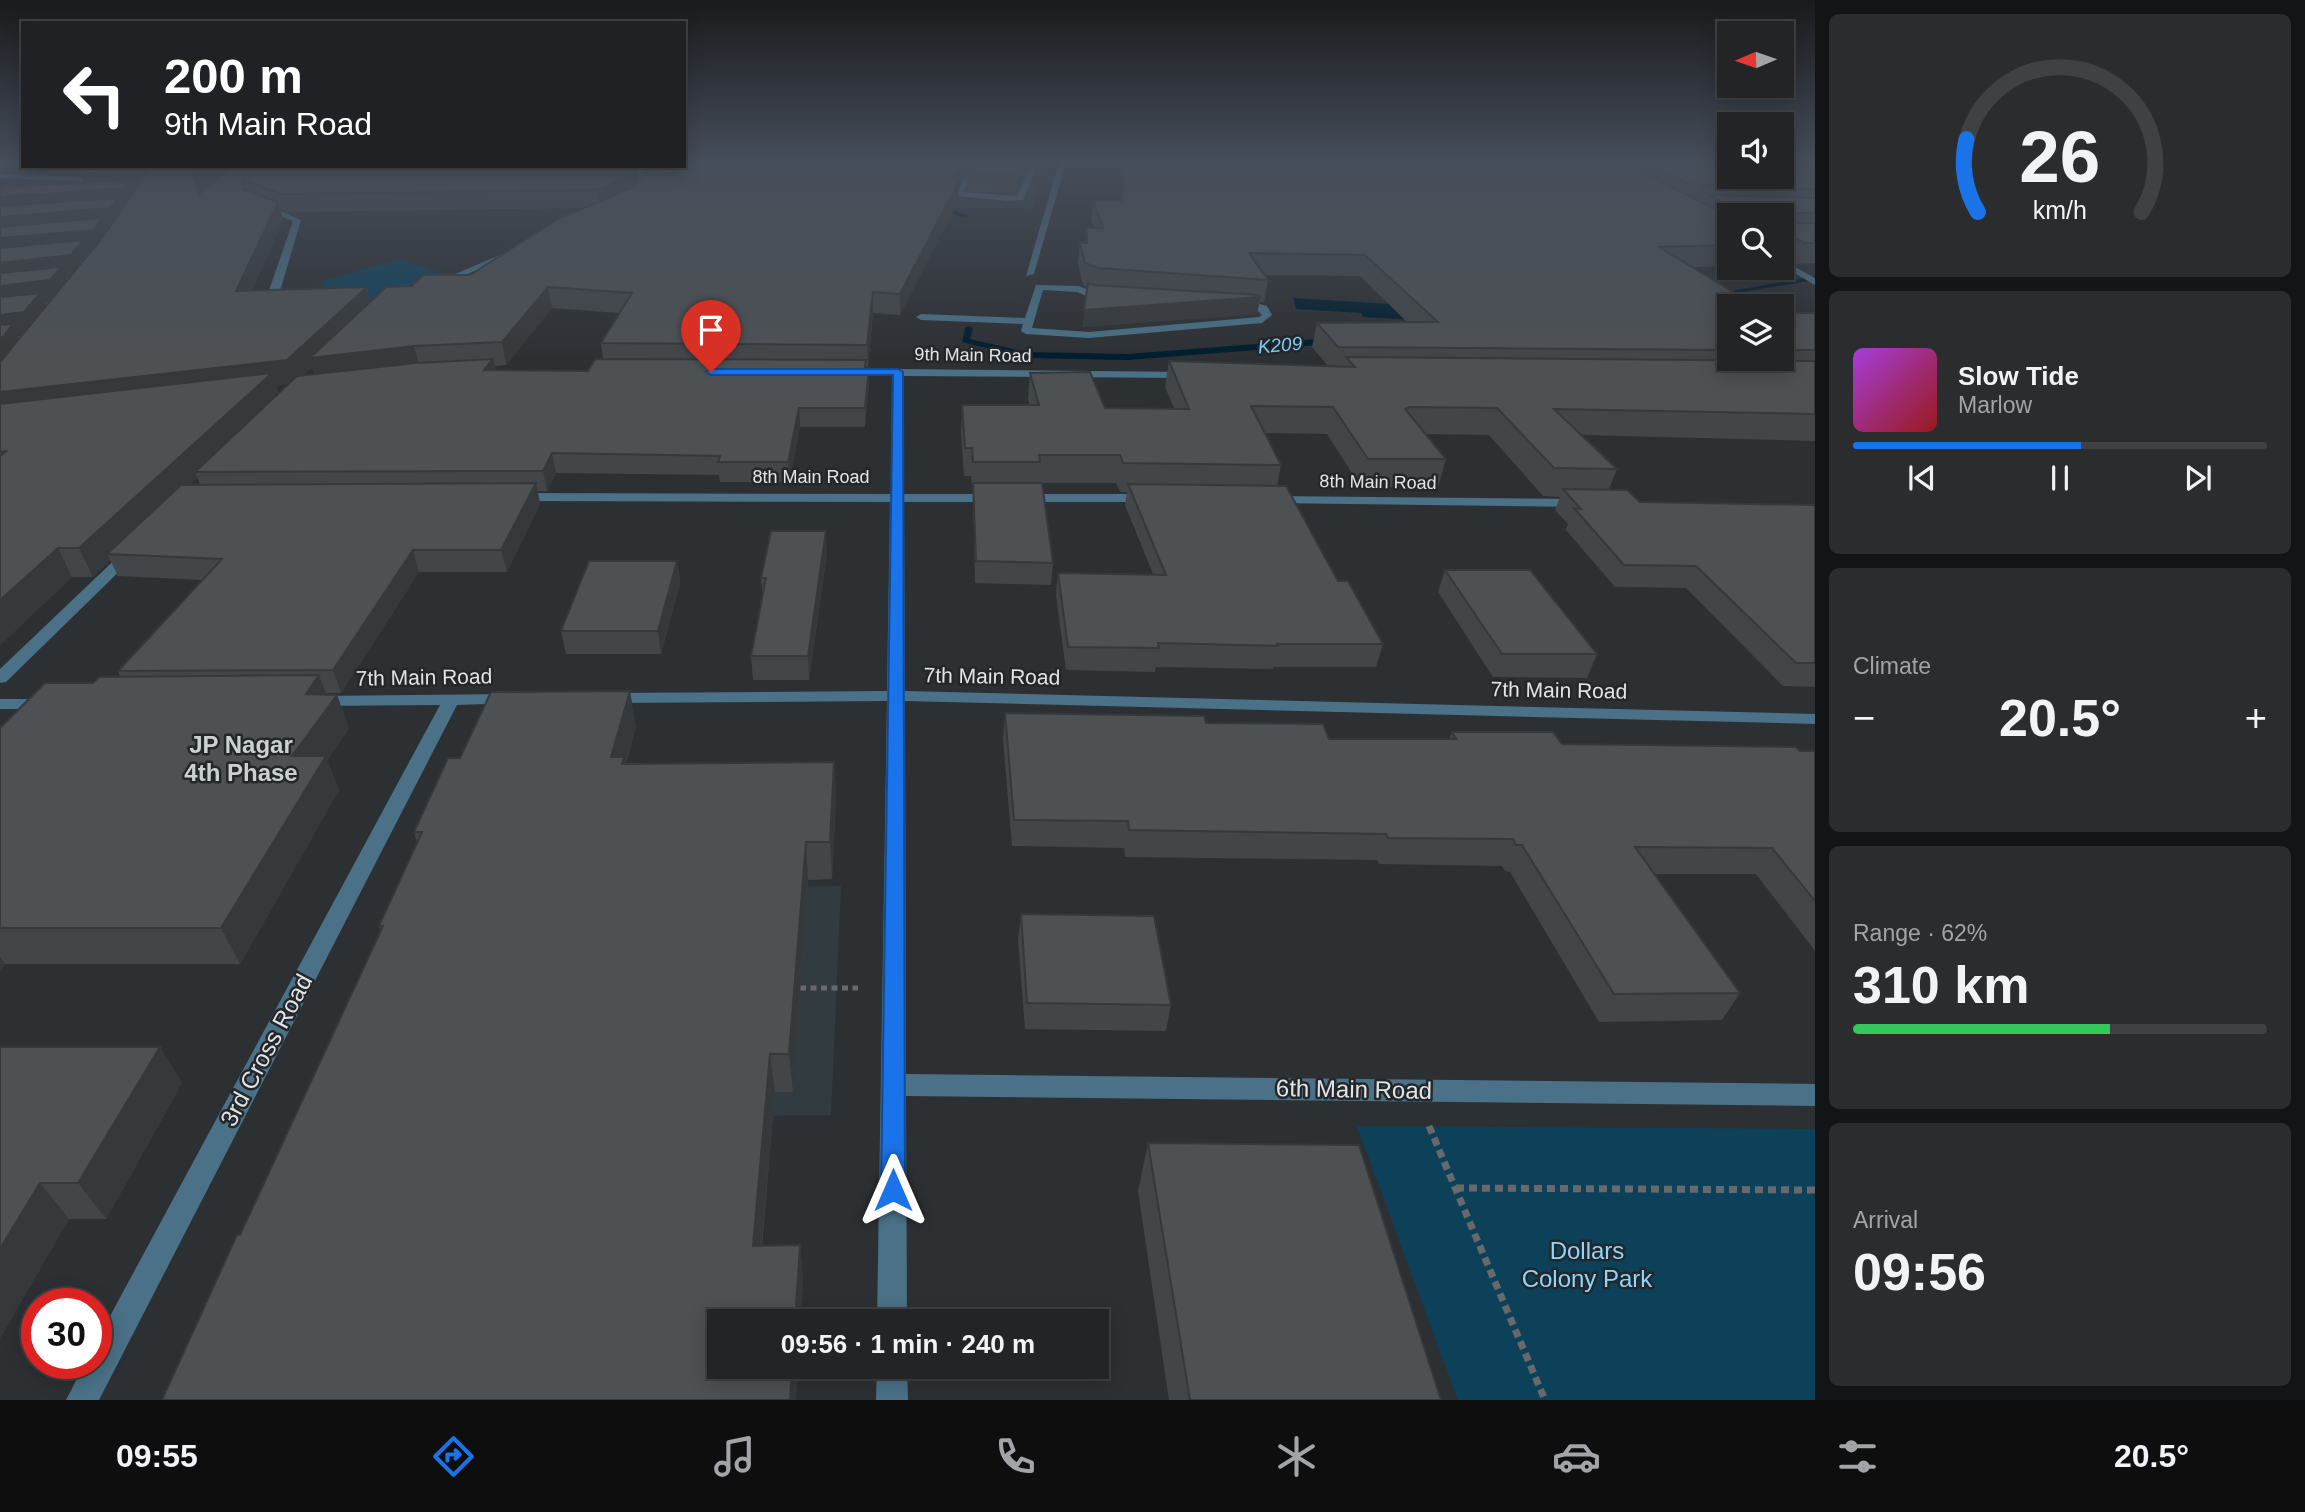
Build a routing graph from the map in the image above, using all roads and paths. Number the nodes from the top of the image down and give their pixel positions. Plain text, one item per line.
1 (295, 227) edge
2 (1043, 227) edge
3 (516, 251) edge
4 (1794, 271) edge
5 (1029, 274) dead end
6 (1815, 282) edge
7 (429, 287) edge
8 (282, 307) edge
9 (921, 317) dead end
10 (1028, 321) junction
11 (829, 372) edge
12 (898, 372) junction
13 (1203, 375) edge
14 (897, 496) junction
15 (503, 497) edge
16 (1161, 499) edge
17 (1259, 500) edge
18 (1592, 503) edge
19 (146, 537) edge
20 (0, 678) edge
21 (895, 696) junction
22 (590, 698) edge
23 (451, 699) junction
24 (534, 699) edge
25 (301, 701) edge
26 (0, 704) edge
27 (68, 704) edge
28 (1815, 719) edge
29 (894, 988) junction
30 (800, 989) edge
31 (894, 1085) junction
32 (1414, 1090) junction
33 (1815, 1095) edge
34 (1456, 1188) junction
35 (1815, 1190) edge
36 (892, 1309) edge
37 (892, 1379) edge
38 (82, 1400) edge
39 (892, 1400) edge
40 (1545, 1400) edge

1 - 8 street
2 - 5 street
3 - 7 street
4 - 6 street
9 - 10 street
10 - 10 street
11 - 12 street, 9th Main Road
12 - 13 street, 9th Main Road
12 - 14 street
14 - 15 street, 8th Main Road
14 - 16 street, 8th Main Road
14 - 21 street
17 - 18 street, 8th Main Road
19 - 20 street
21 - 22 street, 7th Main Road
21 - 28 street, 7th Main Road
21 - 29 street
23 - 24 street, 7th Main Road
23 - 25 street, 7th Main Road
23 - 38 street, 3rd Cross Road
26 - 27 street
29 - 30 path
29 - 31 street
31 - 32 street, 6th Main Road
31 - 36 street
32 - 33 street, 6th Main Road
32 - 34 path
34 - 35 path
34 - 40 path
37 - 39 street

